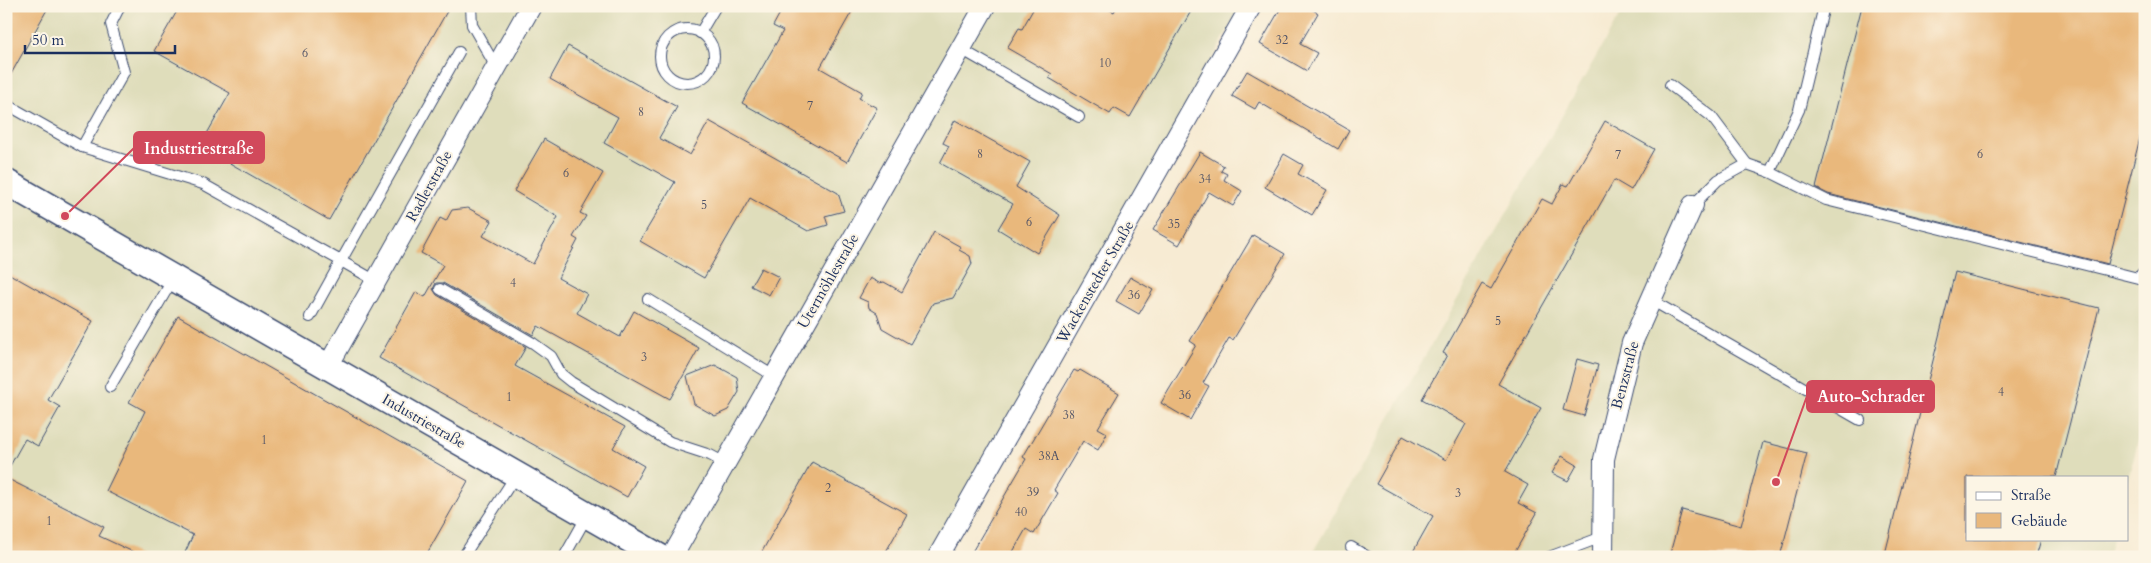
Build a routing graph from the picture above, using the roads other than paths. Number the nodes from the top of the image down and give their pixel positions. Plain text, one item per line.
1 (120, 6) edge
2 (471, 6) edge
3 (531, 6) edge
4 (716, 6) edge
5 (985, 6) edge
6 (1252, 6) edge
7 (1824, 6) edge
8 (700, 33) junction
9 (961, 49) junction
10 (459, 52) dead end
11 (496, 67) junction
12 (1670, 85) dead end
13 (6, 104) edge
14 (1079, 117) dead end
15 (82, 146) junction
16 (1747, 164) junction
17 (1770, 172) junction
18 (6, 182) edge
19 (1694, 205) joint
20 (341, 261) junction
21 (2145, 270) edge
22 (174, 278) junction
23 (376, 281) junction
24 (440, 289) dead end
25 (648, 299) dead end
26 (1651, 300) junction
27 (310, 317) dead end
28 (328, 366) junction
29 (774, 376) junction
30 (110, 387) dead end
31 (1860, 420) dead end
32 (725, 463) junction
33 (516, 474) junction
34 (588, 516) junction
35 (1602, 536) junction
36 (1351, 547) dead end
37 (463, 557) edge
38 (564, 557) edge
39 (660, 557) edge
40 (672, 557) edge
41 (938, 557) edge
42 (1368, 557) edge
43 (1549, 557) edge
44 (1602, 557) edge

1 - 15 lane
2 - 11 lane
3 - 11 street, Radlerstraße
4 - 8 lane
5 - 9 street, Utermöhlestraße
6 - 41 street, Wackenstedter Straße
7 - 17 lane
8 - 8 lane
9 - 14 lane
9 - 29 street, Utermöhlestraße
10 - 20 lane
11 - 23 street, Radlerstraße
12 - 16 lane
13 - 15 lane
15 - 20 lane
16 - 17 lane
16 - 19 lane
17 - 21 lane
18 - 22 street, Industriestraße
19 - 26 street, Benzstraße
20 - 23 lane
20 - 27 lane
22 - 28 street, Industriestraße
22 - 30 lane
23 - 28 street, Radlerstraße
24 - 32 lane
25 - 29 lane
26 - 31 lane
26 - 35 street, Benzstraße
28 - 33 street, Industriestraße
29 - 32 street, Utermöhlestraße
32 - 40 street, Utermöhlestraße
33 - 34 street, Industriestraße
33 - 37 lane
34 - 38 lane
34 - 39 street, Industriestraße
35 - 43 lane
35 - 44 street, Benzstraße
36 - 42 lane

